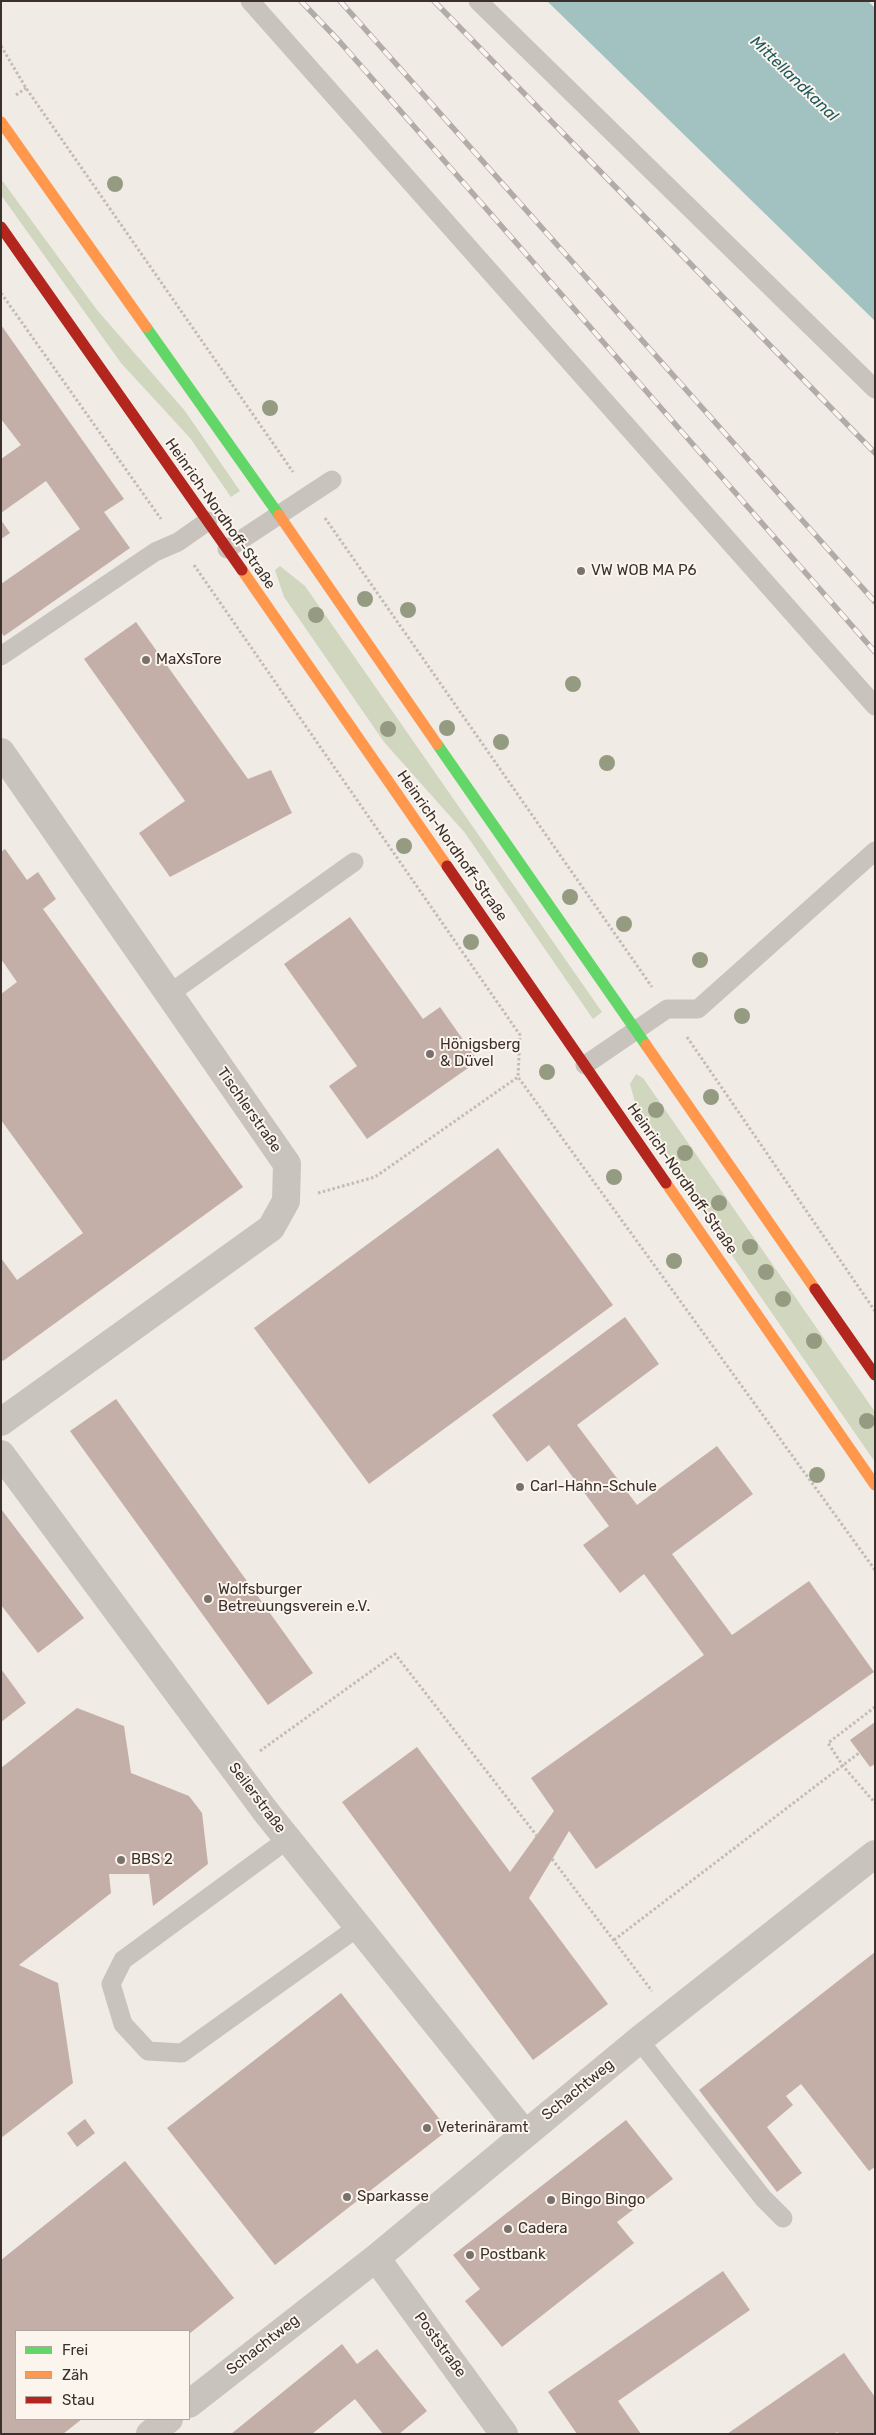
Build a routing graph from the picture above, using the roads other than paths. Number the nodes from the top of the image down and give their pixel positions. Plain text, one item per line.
1 (250, 1) edge
2 (478, 1) edge
3 (1, 122) edge
4 (1, 227) edge
5 (875, 389) edge
6 (332, 480) dead end
7 (279, 516) junction
8 (208, 522) junction
9 (227, 549) junction
10 (1, 656) edge
11 (875, 706) edge
12 (1, 752) edge
13 (875, 851) edge
14 (354, 862) dead end
15 (169, 994) junction
16 (634, 1030) junction
17 (585, 1065) junction
18 (875, 1375) edge
19 (1, 1422) edge
20 (1, 1454) edge
21 (875, 1485) edge
22 (288, 1839) junction
23 (875, 1854) edge
24 (358, 1926) junction
25 (639, 2040) junction
26 (525, 2134) junction
27 (783, 2218) dead end
28 (376, 2258) junction
29 (190, 2403) edge
30 (168, 2420) edge
31 (150, 2434) edge
32 (504, 2434) edge

1 - 11 lane
2 - 5 lane
3 - 7 main road
4 - 8 main road, Heinrich-Nordhoff-Straße
6 - 7 lane
7 - 9 lane
7 - 16 main road
8 - 9 main road, Heinrich-Nordhoff-Straße
8 - 10 lane
9 - 17 main road, Heinrich-Nordhoff-Straße
12 - 15 street, Tischlerstraße
13 - 16 lane
14 - 15 lane
15 - 19 street, Tischlerstraße
16 - 17 lane
16 - 18 main road
17 - 21 main road, Heinrich-Nordhoff-Straße
20 - 22 street, Seilerstraße
22 - 24 street, Seilerstraße
22 - 24 lane
23 - 25 street, Schachtweg
24 - 26 street, Seilerstraße
25 - 26 street, Schachtweg
25 - 27 lane
26 - 28 street, Schachtweg
28 - 29 street, Schachtweg
28 - 32 street, Poststraße
30 - 31 street

